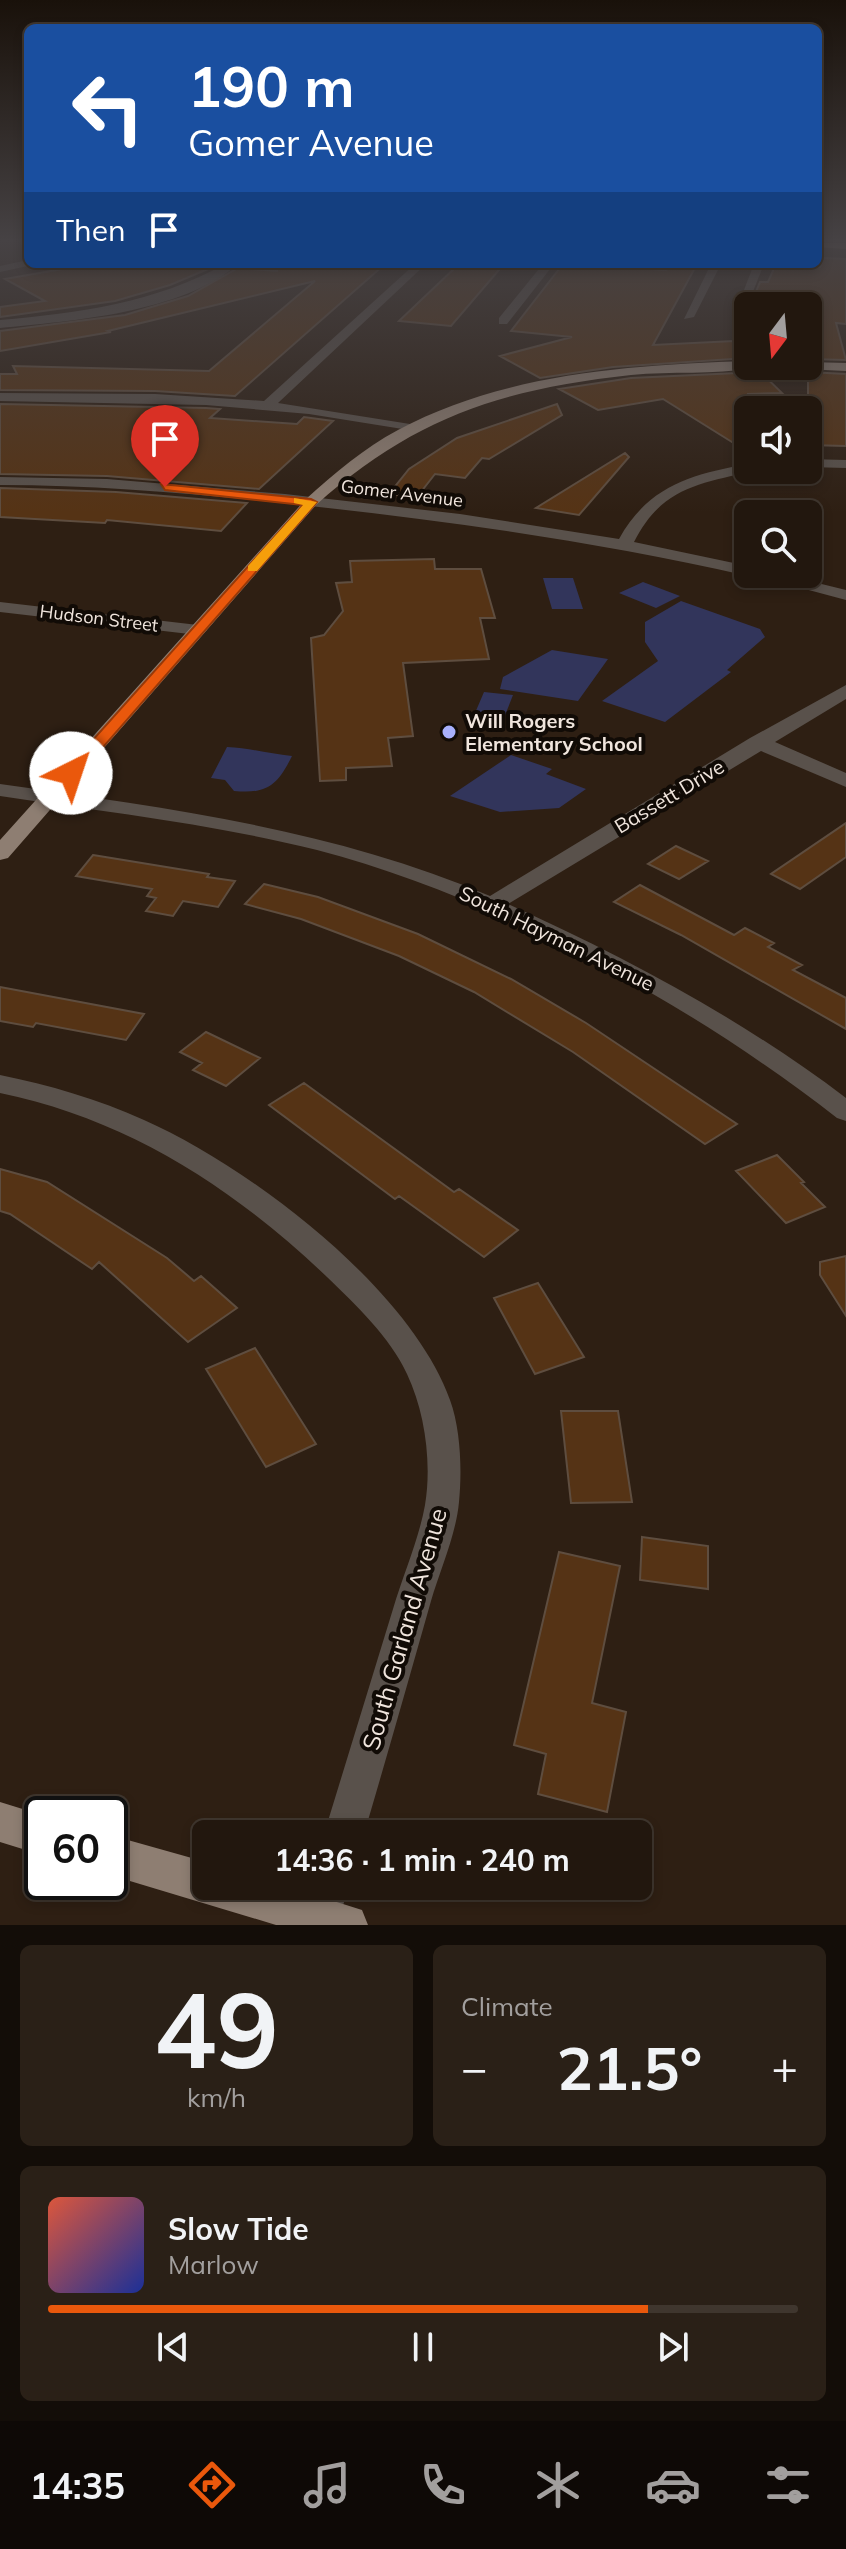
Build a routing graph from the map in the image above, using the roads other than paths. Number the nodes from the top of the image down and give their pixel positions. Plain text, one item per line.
1 (346, 333) edge
2 (734, 366) edge
3 (822, 366) edge
4 (846, 367) edge
5 (0, 397) edge
6 (268, 405) junction
7 (410, 428) junction
8 (822, 463) edge
9 (846, 464) edge
10 (734, 471) edge
11 (0, 481) edge
12 (311, 502) junction
13 (624, 545) junction
14 (734, 568) edge
15 (818, 588) edge
16 (846, 595) edge
17 (0, 607) edge
18 (198, 630) junction
19 (846, 691) edge
20 (757, 742) junction
21 (846, 781) edge
22 (0, 790) edge
23 (50, 797) junction
24 (0, 853) edge
25 (494, 903) junction
26 (0, 1084) edge
27 (846, 1112) edge
28 (348, 1820) edge
29 (0, 1822) edge
30 (24, 1829) edge
31 (128, 1860) edge
32 (192, 1879) edge
33 (274, 1900) edge
34 (328, 1913) edge

1 - 6 street
2 - 7 main road
3 - 4 main road
5 - 6 street
6 - 7 street
7 - 12 main road
8 - 9 street
10 - 13 street
11 - 12 street, Gomer Avenue
12 - 13 street, Gomer Avenue
12 - 18 main road
13 - 14 street, Gomer Avenue
15 - 16 street
17 - 18 street, Hudson Street
18 - 23 main road
19 - 20 street, Bassett Drive
20 - 21 street
20 - 25 street, Bassett Drive
22 - 23 street, South Hayman Avenue
23 - 24 main road
23 - 25 street, South Hayman Avenue
25 - 27 street, South Hayman Avenue
26 - 28 street, South Garland Avenue
29 - 30 main road
31 - 32 main road
33 - 34 main road

